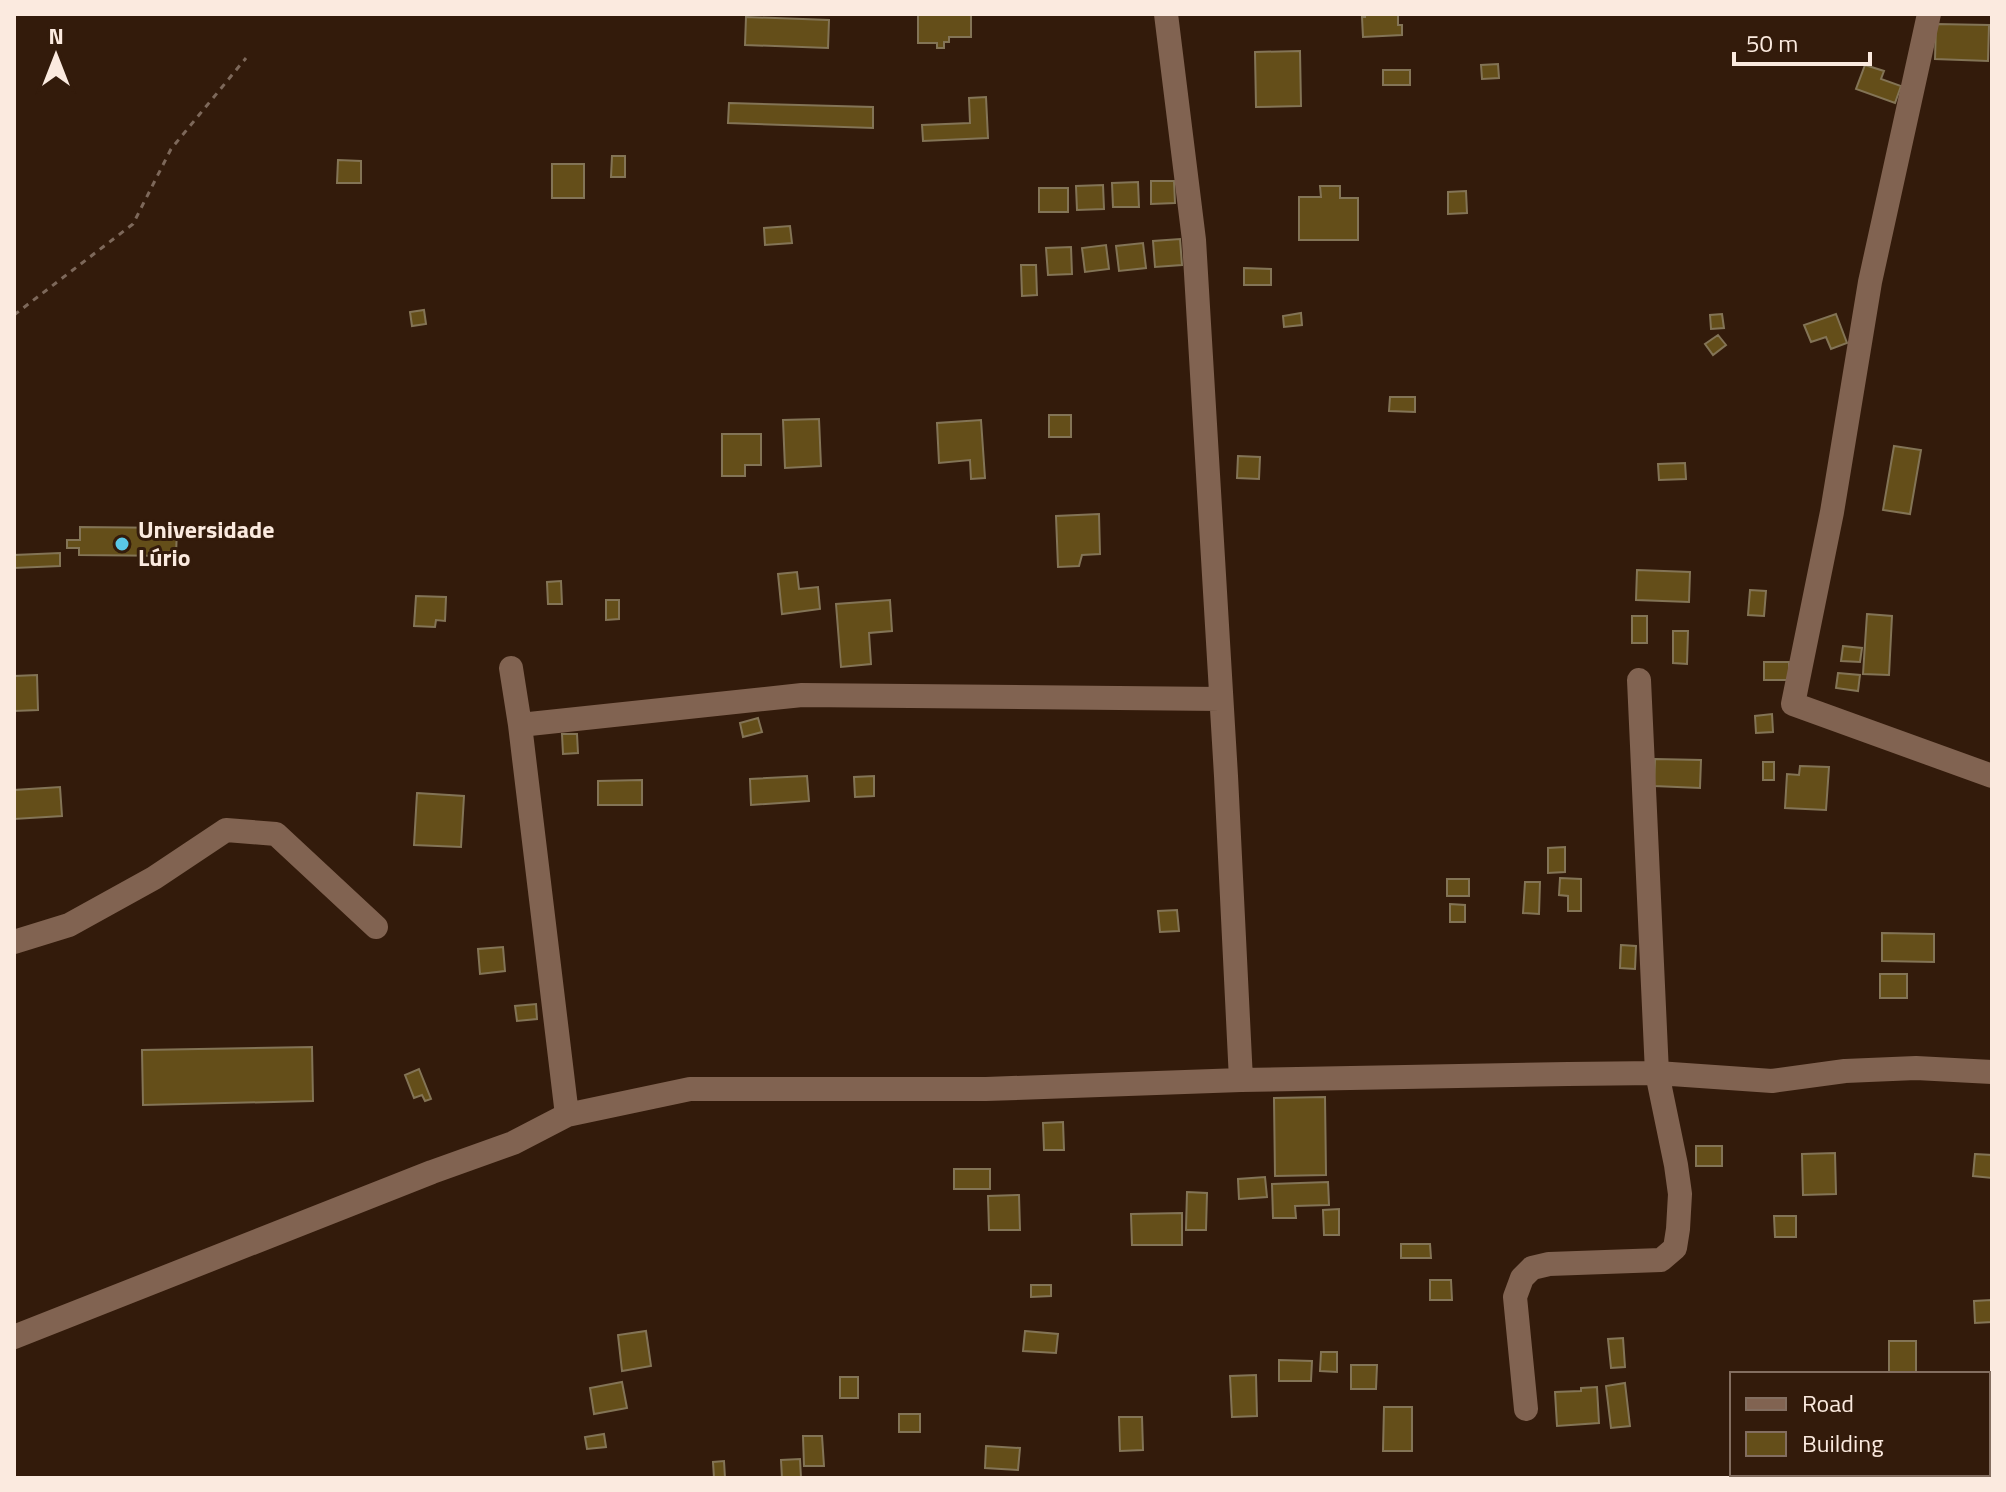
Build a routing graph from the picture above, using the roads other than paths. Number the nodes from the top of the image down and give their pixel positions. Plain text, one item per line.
1 (1166, 14) edge
2 (1929, 14) edge
3 (511, 668) dead end
4 (1639, 680) dead end
5 (1221, 699) junction
6 (520, 725) junction
7 (1992, 776) edge
8 (376, 927) dead end
9 (14, 942) edge
10 (1992, 1072) edge
11 (1657, 1073) junction
12 (1241, 1080) junction
13 (567, 1115) junction
14 (14, 1337) edge
15 (1526, 1409) dead end

1 - 5 street
2 - 7 street
3 - 6 street
4 - 11 street
5 - 6 street
5 - 12 street
6 - 13 street
8 - 9 street
10 - 11 street
11 - 12 street
11 - 15 street
12 - 13 street
13 - 14 street

